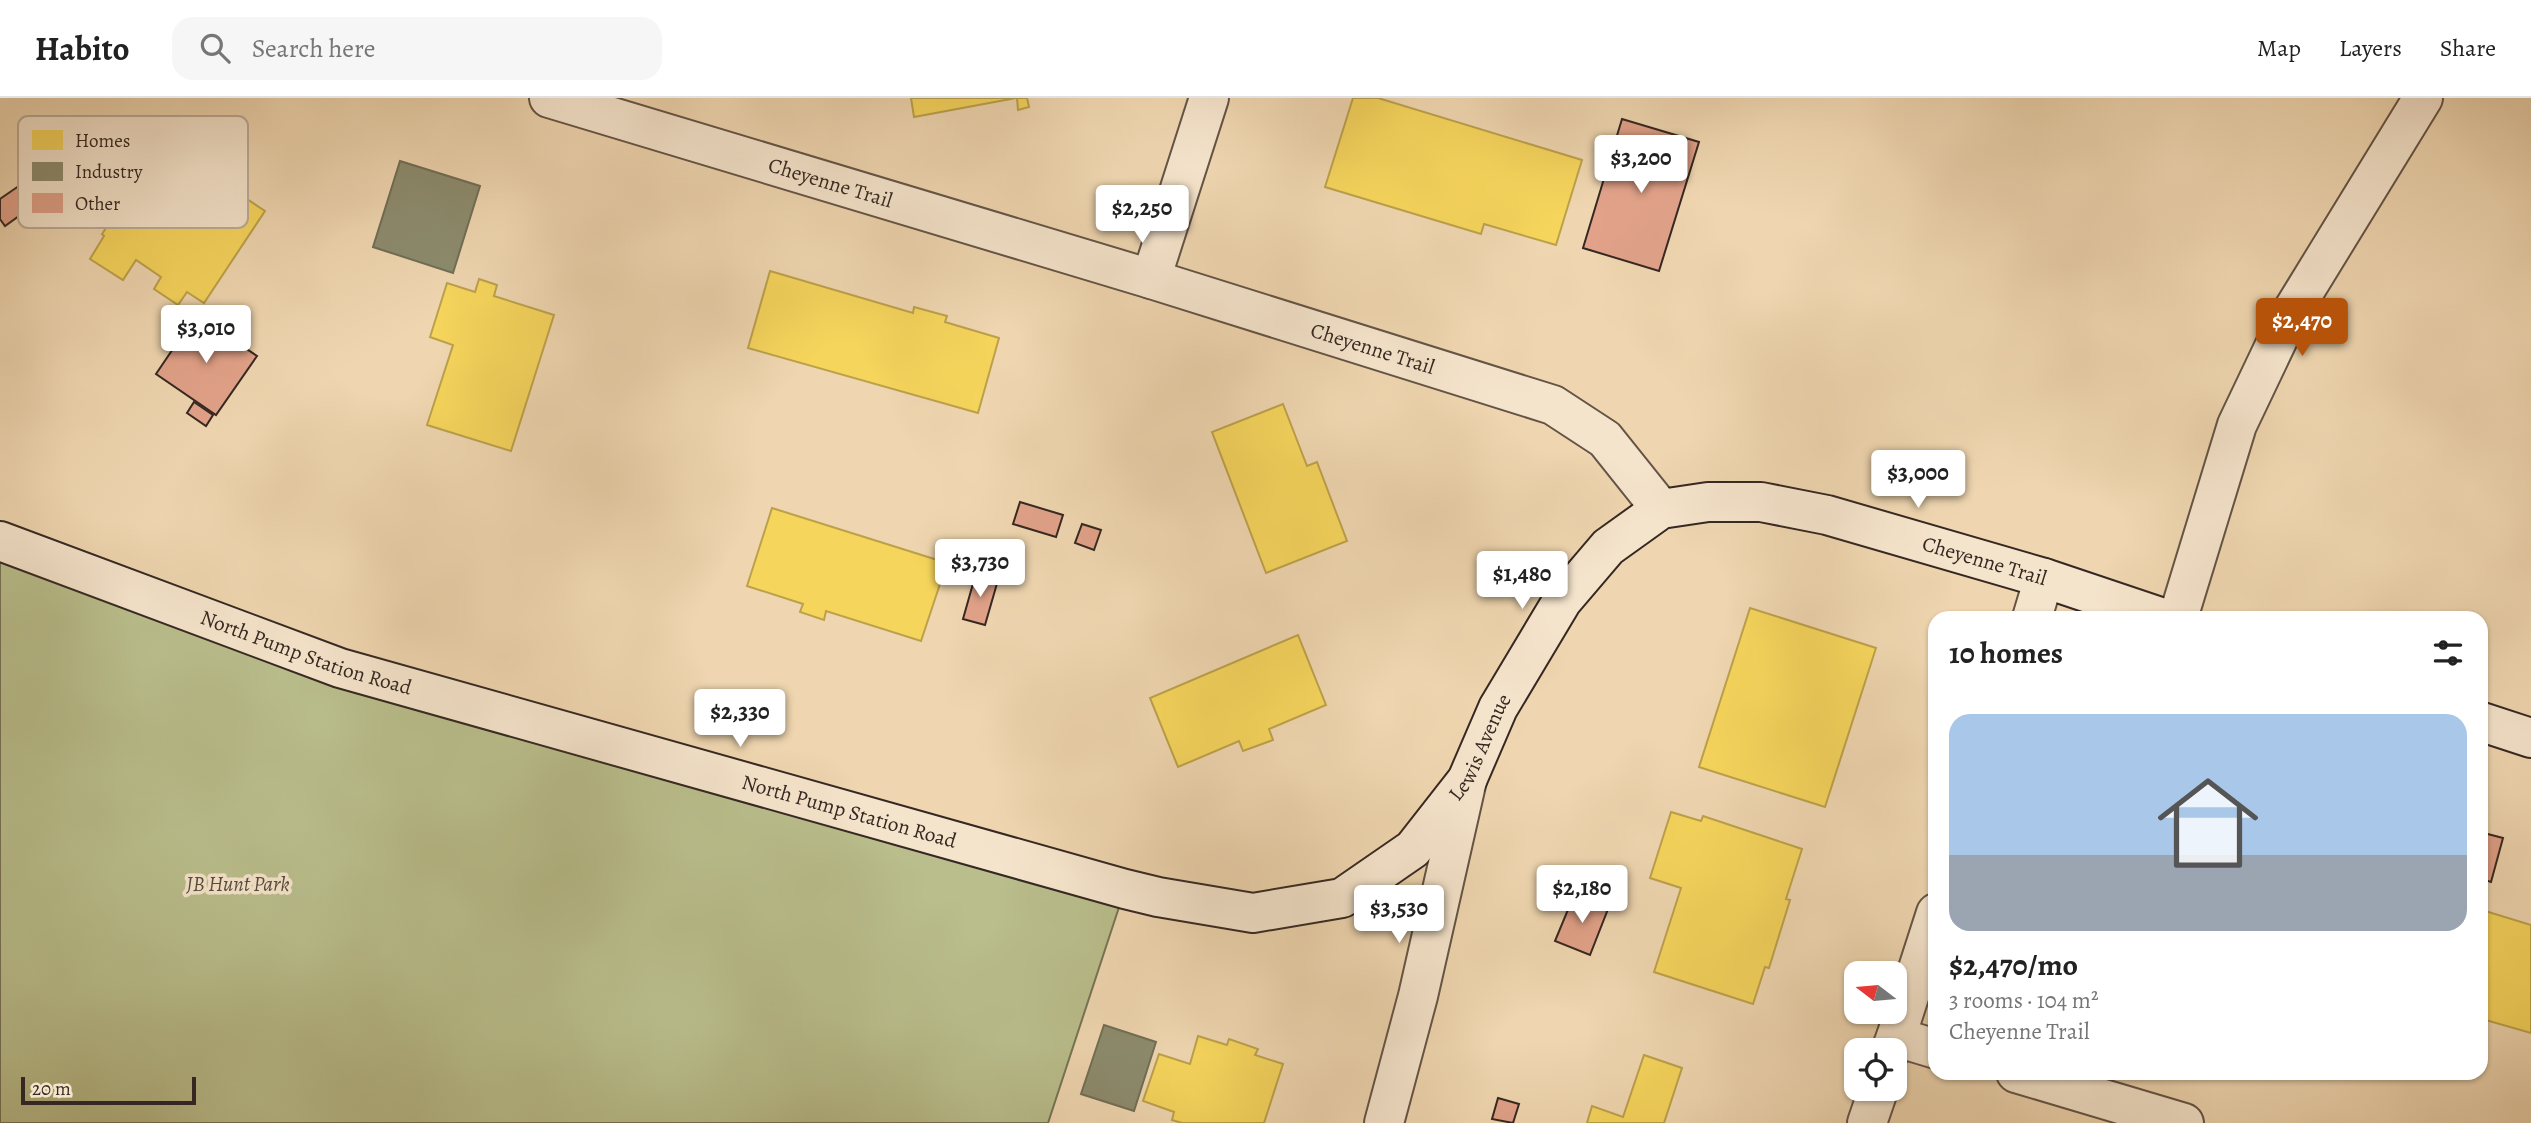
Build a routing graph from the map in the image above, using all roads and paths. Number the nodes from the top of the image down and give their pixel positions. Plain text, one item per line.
1 (549, 98) edge
2 (1209, 98) edge
3 (2423, 98) edge
4 (1151, 279) junction
5 (1661, 509) junction
6 (0, 541) edge
7 (2044, 578) junction
8 (2034, 611) edge
9 (2143, 611) edge
10 (2180, 611) edge
11 (2488, 724) edge
12 (2531, 738) edge
13 (1468, 780) junction
14 (1928, 939) edge
15 (1896, 1038) edge
16 (1907, 1045) edge
17 (1928, 1048) edge
18 (2040, 1080) edge
19 (1875, 1101) edge
20 (1384, 1123) edge
21 (1867, 1123) edge
22 (2185, 1123) edge

1 - 4 street, Cheyenne Trail
2 - 4 street
3 - 10 street
4 - 5 street, Cheyenne Trail
5 - 7 street, Cheyenne Trail
5 - 13 street, Lewis Avenue
6 - 13 street, North Pump Station Road
7 - 8 street
7 - 9 street, Cheyenne Trail
11 - 12 street
13 - 20 street, Lewis Avenue
14 - 15 street
16 - 17 street
18 - 22 street
19 - 21 street

